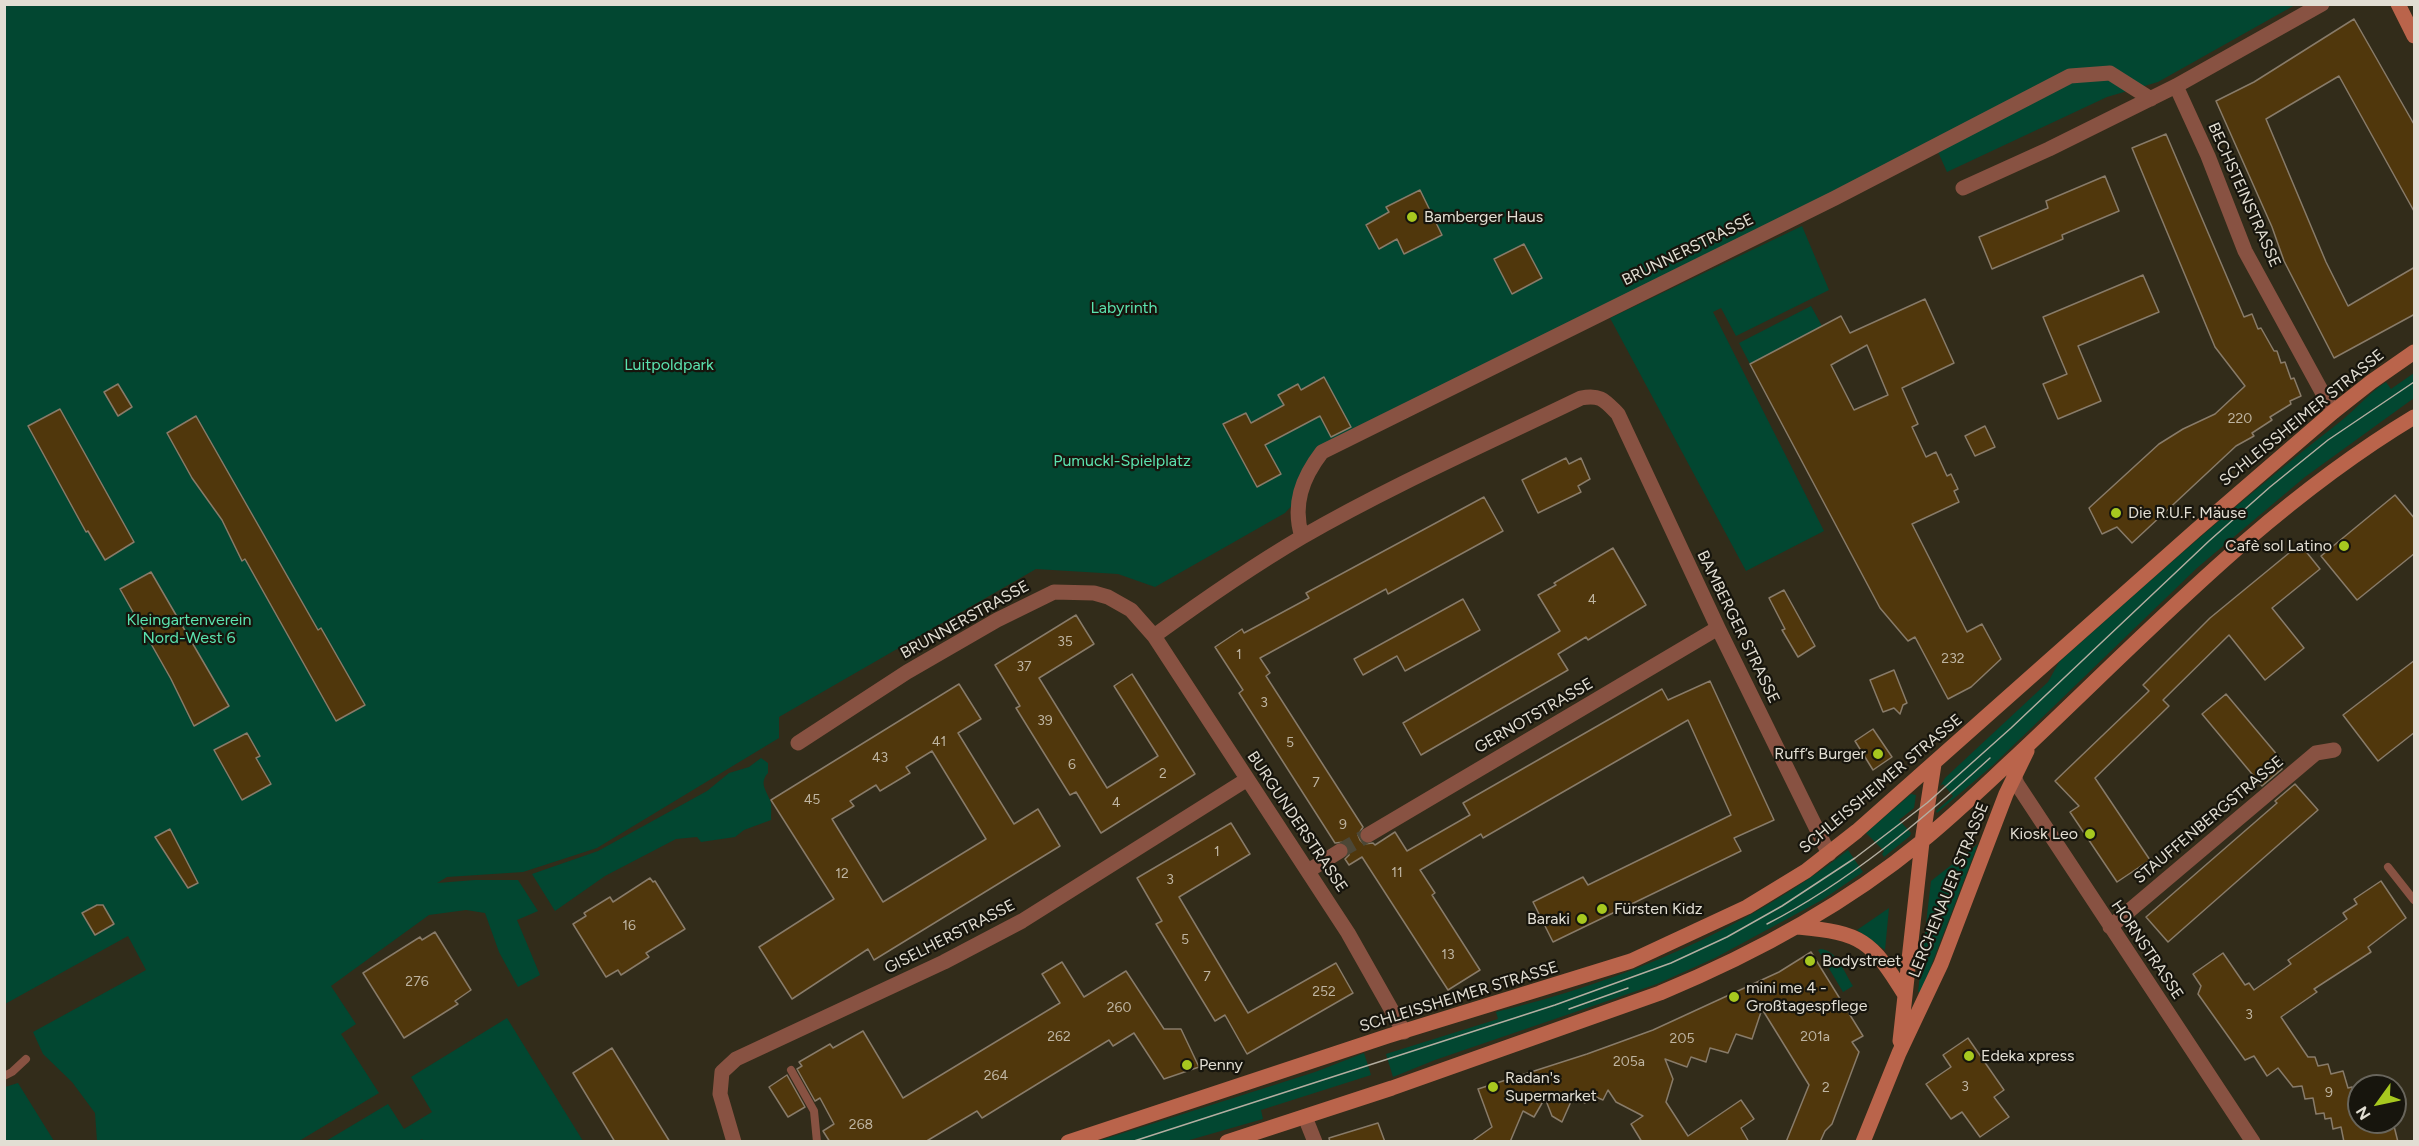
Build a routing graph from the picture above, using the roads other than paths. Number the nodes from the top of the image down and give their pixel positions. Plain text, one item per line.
1 (2322, 4) edge
2 (2398, 4) edge
3 (2415, 36) edge
4 (2176, 86) junction
5 (2151, 99) junction
6 (1963, 188) dead end
7 (2415, 352) edge
8 (2333, 412) junction
9 (2415, 417) edge
10 (1302, 537) junction
11 (1718, 628) junction
12 (1154, 636) junction
13 (2033, 740) junction
14 (798, 742) dead end
15 (2334, 750) dead end
16 (1934, 764) junction
17 (2014, 776) junction
18 (1246, 780) junction
19 (1368, 835) tunnel mouth
20 (1922, 842) junction
21 (1340, 852) tunnel mouth
22 (1829, 854) junction
23 (2388, 867) dead end
24 (1308, 871) junction
25 (2415, 900) edge
26 (1798, 927) junction
27 (2110, 927) junction
28 (1905, 995) junction
29 (1404, 1032) junction
30 (1899, 1053) junction
31 (26, 1059) dead end
32 (791, 1070) dead end
33 (4, 1076) edge
34 (1305, 1117) junction
35 (734, 1142) edge
36 (817, 1142) edge
37 (1068, 1142) edge
38 (1227, 1142) edge
39 (1315, 1142) edge
40 (1863, 1142) edge
41 (2253, 1142) edge

1 - 4 street
2 - 3 main road
4 - 5 street
4 - 8 street, BECHSTEINSTRASSE
5 - 6 street
5 - 10 street, BRUNNERSTRASSE
7 - 8 main road, SCHLEISSHEIMER STRASSE
8 - 16 main road, SCHLEISSHEIMER STRASSE
9 - 13 main road
10 - 11 street, BAMBERGER STRASSE
10 - 12 street
11 - 19 street, GERNOTSTRASSE
11 - 22 street, BAMBERGER STRASSE
12 - 14 street, BRUNNERSTRASSE
12 - 18 street, BURGUNDERSTRASSE
13 - 17 main road, LERCHENAUER STRASSE
13 - 20 main road
15 - 27 street, STAUFFENBERGSTRASSE
16 - 20 main road, LERCHENAUER STRASSE
16 - 22 main road, SCHLEISSHEIMER STRASSE
17 - 27 street, HORNSTRASSE
17 - 30 main road, LERCHENAUER STRASSE
18 - 24 street, BURGUNDERSTRASSE
18 - 35 street, GISELHERSTRASSE
20 - 26 main road
20 - 28 main road, LERCHENAUER STRASSE
21 - 24 street
22 - 29 main road, SCHLEISSHEIMER STRASSE
23 - 25 lane
24 - 29 street, BURGUNDERSTRASSE
26 - 28 main road
26 - 34 main road
27 - 41 street, HORNSTRASSE
28 - 30 main road, LERCHENAUER STRASSE
29 - 37 main road, SCHLEISSHEIMER STRASSE
30 - 40 main road, LERCHENAUER STRASSE
31 - 33 lane
32 - 36 lane
34 - 38 main road
34 - 39 street

